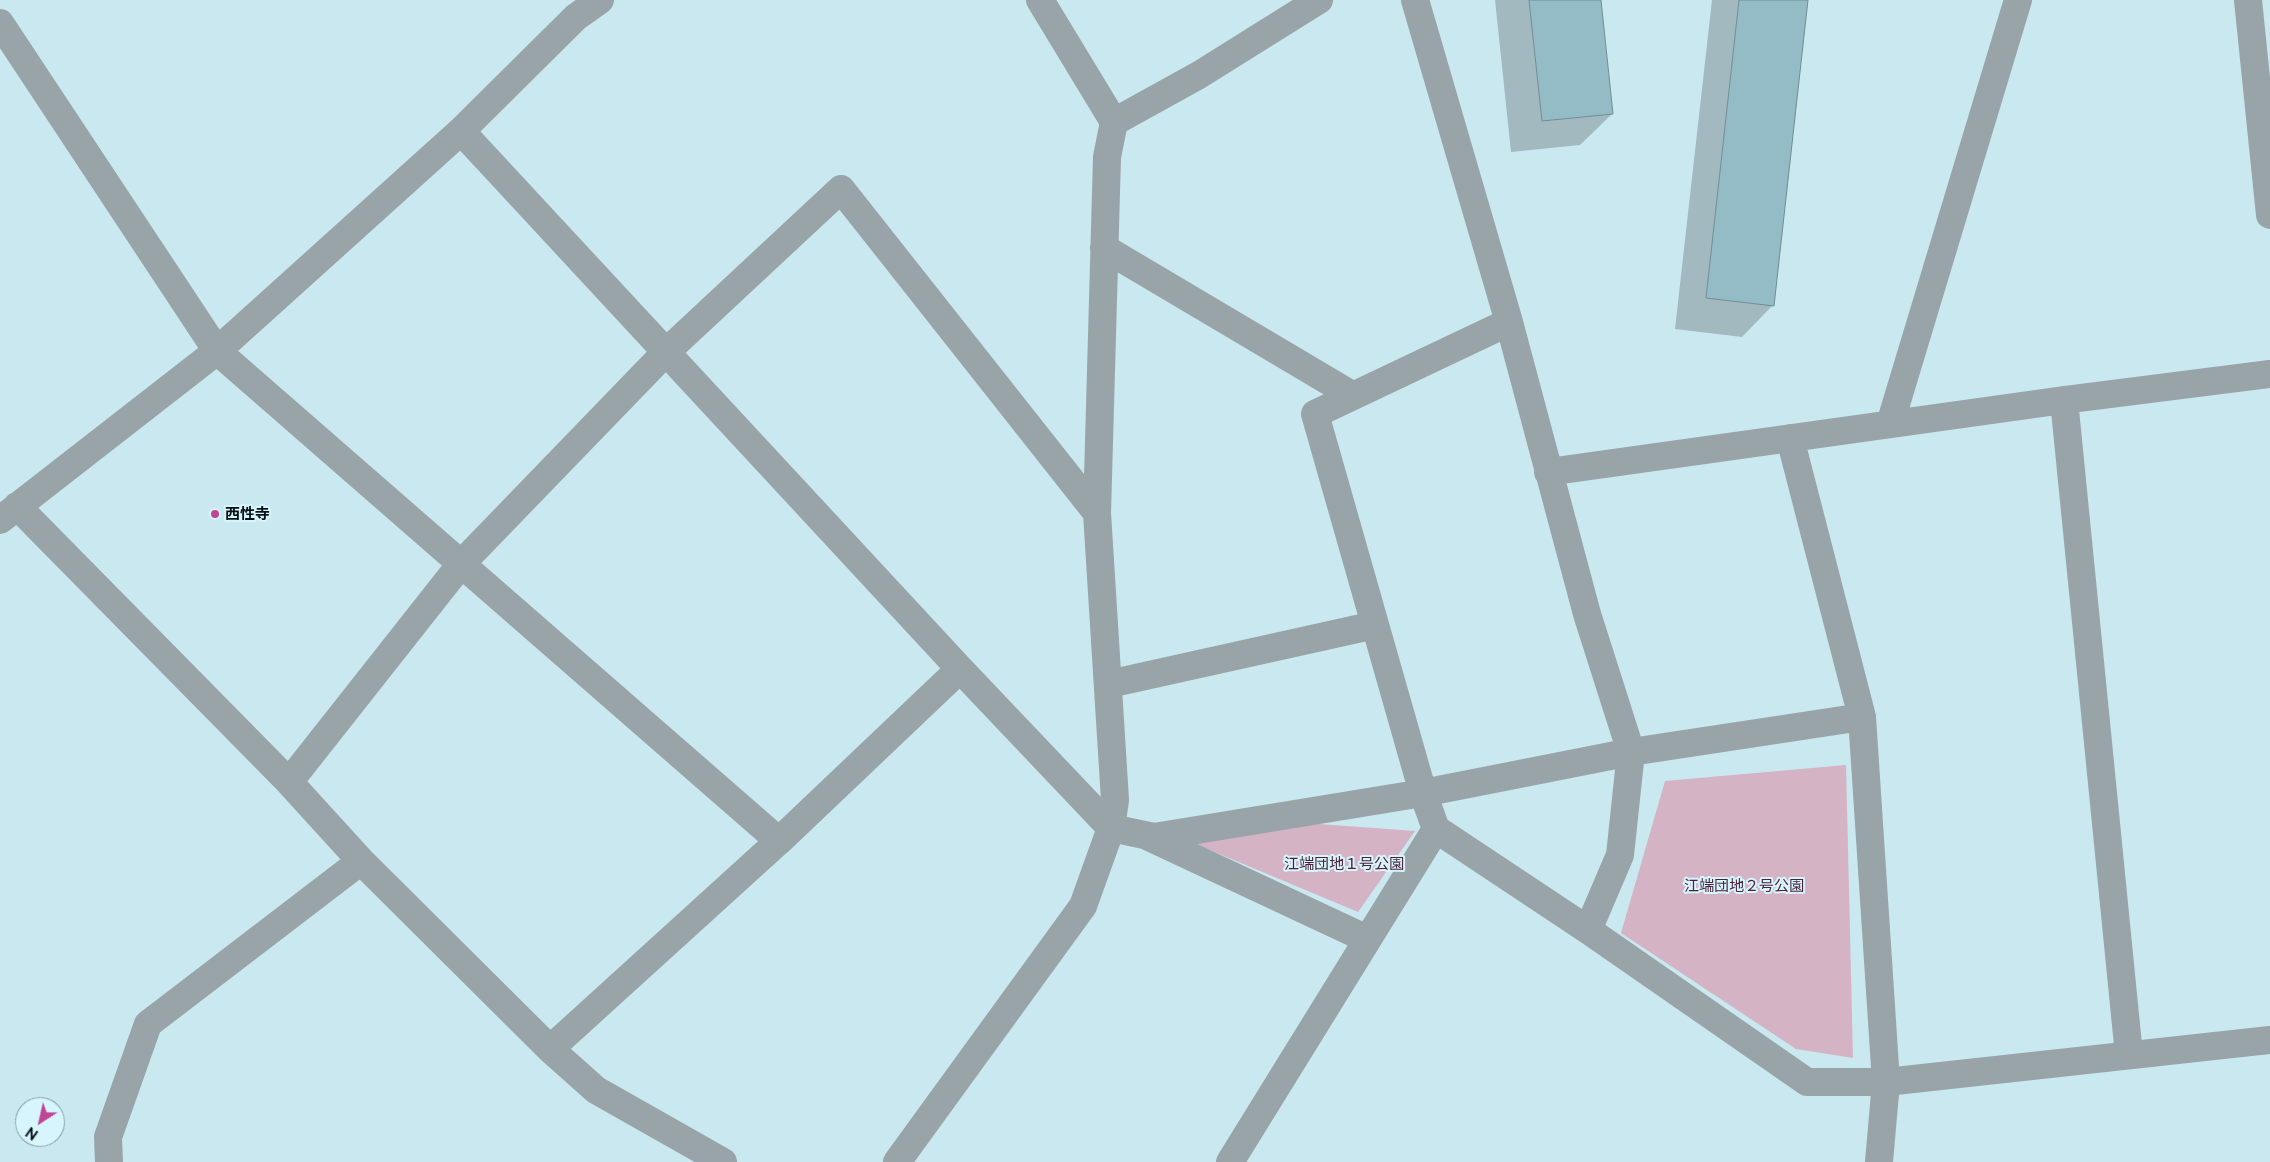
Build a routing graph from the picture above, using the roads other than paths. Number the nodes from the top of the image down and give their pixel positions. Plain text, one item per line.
1 (600, 0) edge
2 (1040, 0) edge
3 (1319, 0) edge
4 (1415, 0) edge
5 (2018, 0) edge
6 (2248, 0) edge
7 (0, 23) edge
8 (1114, 122) junction
9 (461, 131) junction
10 (2270, 215) edge
11 (1104, 248) junction
12 (1509, 322) junction
13 (217, 352) junction
14 (665, 353) junction
15 (2270, 374) edge
16 (1352, 396) junction
17 (2064, 400) junction
18 (1890, 424) junction
19 (1790, 438) junction
20 (1548, 472) junction
21 (9, 513) edge
22 (1097, 513) junction
23 (461, 564) junction
24 (1375, 625) junction
25 (960, 669) junction
26 (1109, 684) junction
27 (1862, 718) junction
28 (1631, 752) junction
29 (289, 782) junction
30 (1423, 793) junction
31 (1111, 828) junction
32 (1436, 829) junction
33 (1145, 835) junction
34 (779, 841) junction
35 (361, 861) junction
36 (1588, 930) junction
37 (1367, 939) junction
38 (2270, 1040) edge
39 (550, 1048) junction
40 (2129, 1055) junction
41 (1886, 1082) junction
42 (109, 1162) edge
43 (723, 1162) edge
44 (897, 1162) edge
45 (1230, 1162) edge
46 (1879, 1162) edge

1 - 9 street
2 - 8 street
3 - 8 street
4 - 12 street
5 - 18 street
6 - 10 street
7 - 13 street
8 - 11 street
9 - 13 street
9 - 14 street
11 - 16 street
11 - 22 street
12 - 16 street
12 - 20 street
13 - 21 street
13 - 23 street
14 - 22 street
14 - 23 street
14 - 25 street
15 - 17 street
16 - 24 street
17 - 18 street
17 - 40 street
18 - 19 street
19 - 20 street
19 - 27 street
20 - 28 street
21 - 29 street
22 - 26 street
23 - 29 street
23 - 34 street
24 - 26 street
24 - 30 street
25 - 31 street
25 - 34 street
26 - 31 street
27 - 28 street
27 - 41 street
28 - 30 street
28 - 36 street
29 - 35 street
30 - 32 street
30 - 33 street
31 - 33 street
31 - 44 street
32 - 36 street
32 - 37 street
33 - 37 street
34 - 39 street
35 - 39 street
35 - 42 street
36 - 41 street
37 - 45 street
38 - 40 street
39 - 43 street
40 - 41 street
41 - 46 street

